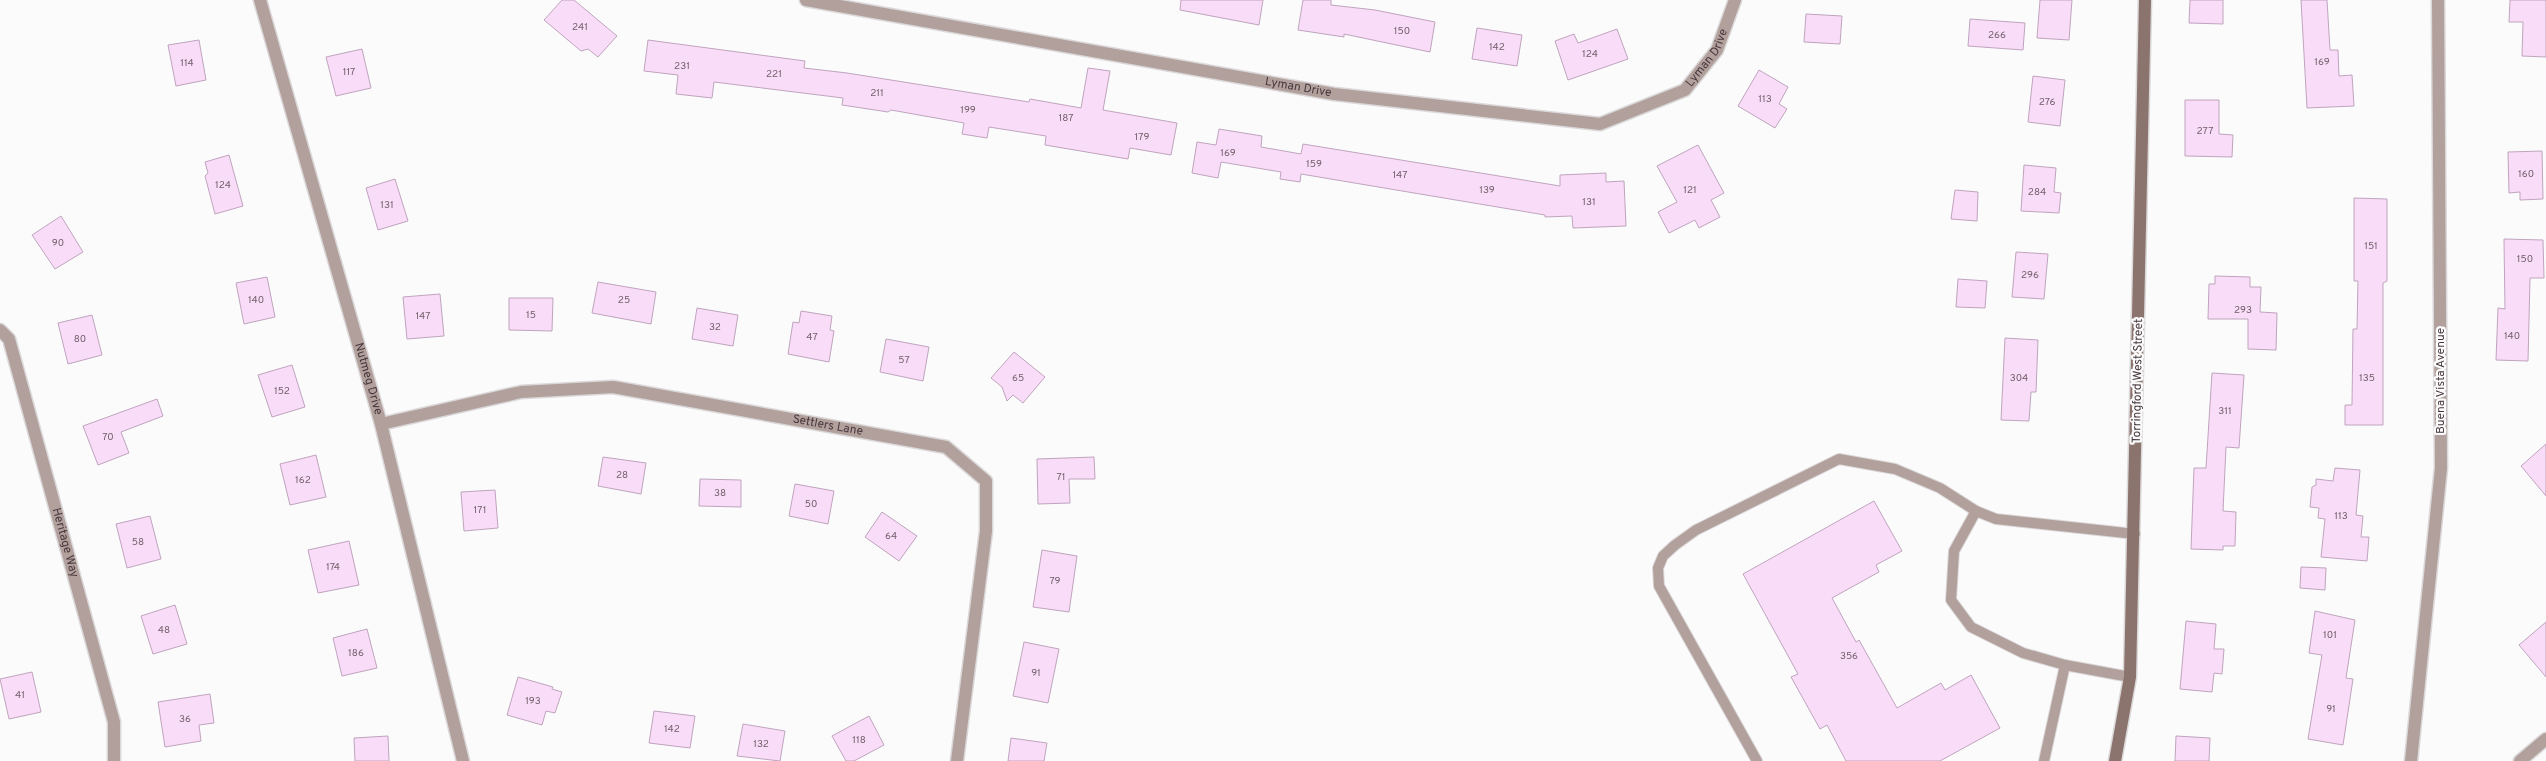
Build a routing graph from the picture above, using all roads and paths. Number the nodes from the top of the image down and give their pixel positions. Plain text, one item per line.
1 (260, 0) edge
2 (806, 0) edge
3 (1735, 0) edge
4 (2144, 0) edge
5 (2438, 0) edge
6 (0, 330) edge
7 (382, 424) junction
8 (1976, 511) junction
9 (2135, 534) junction
10 (2065, 665) junction
11 (2130, 676) junction
12 (2546, 739) edge
13 (114, 761) edge
14 (463, 761) edge
15 (957, 761) edge
16 (1757, 761) edge
17 (2044, 761) edge
18 (2115, 761) edge
19 (2411, 761) edge
20 (2520, 761) edge

1 - 7 street, Nutmeg Drive
2 - 3 street, Lyman Drive
4 - 9 main road, Torringford West Street
5 - 19 street, Buena Vista Avenue
6 - 13 street, Heritage Way
7 - 14 street, Nutmeg Drive
7 - 15 street, Settlers Lane
8 - 9 lane
8 - 10 lane
8 - 16 lane
9 - 11 main road, Torringford West Street
10 - 11 lane
10 - 17 lane
11 - 18 main road, Torringford West Street
12 - 20 street

